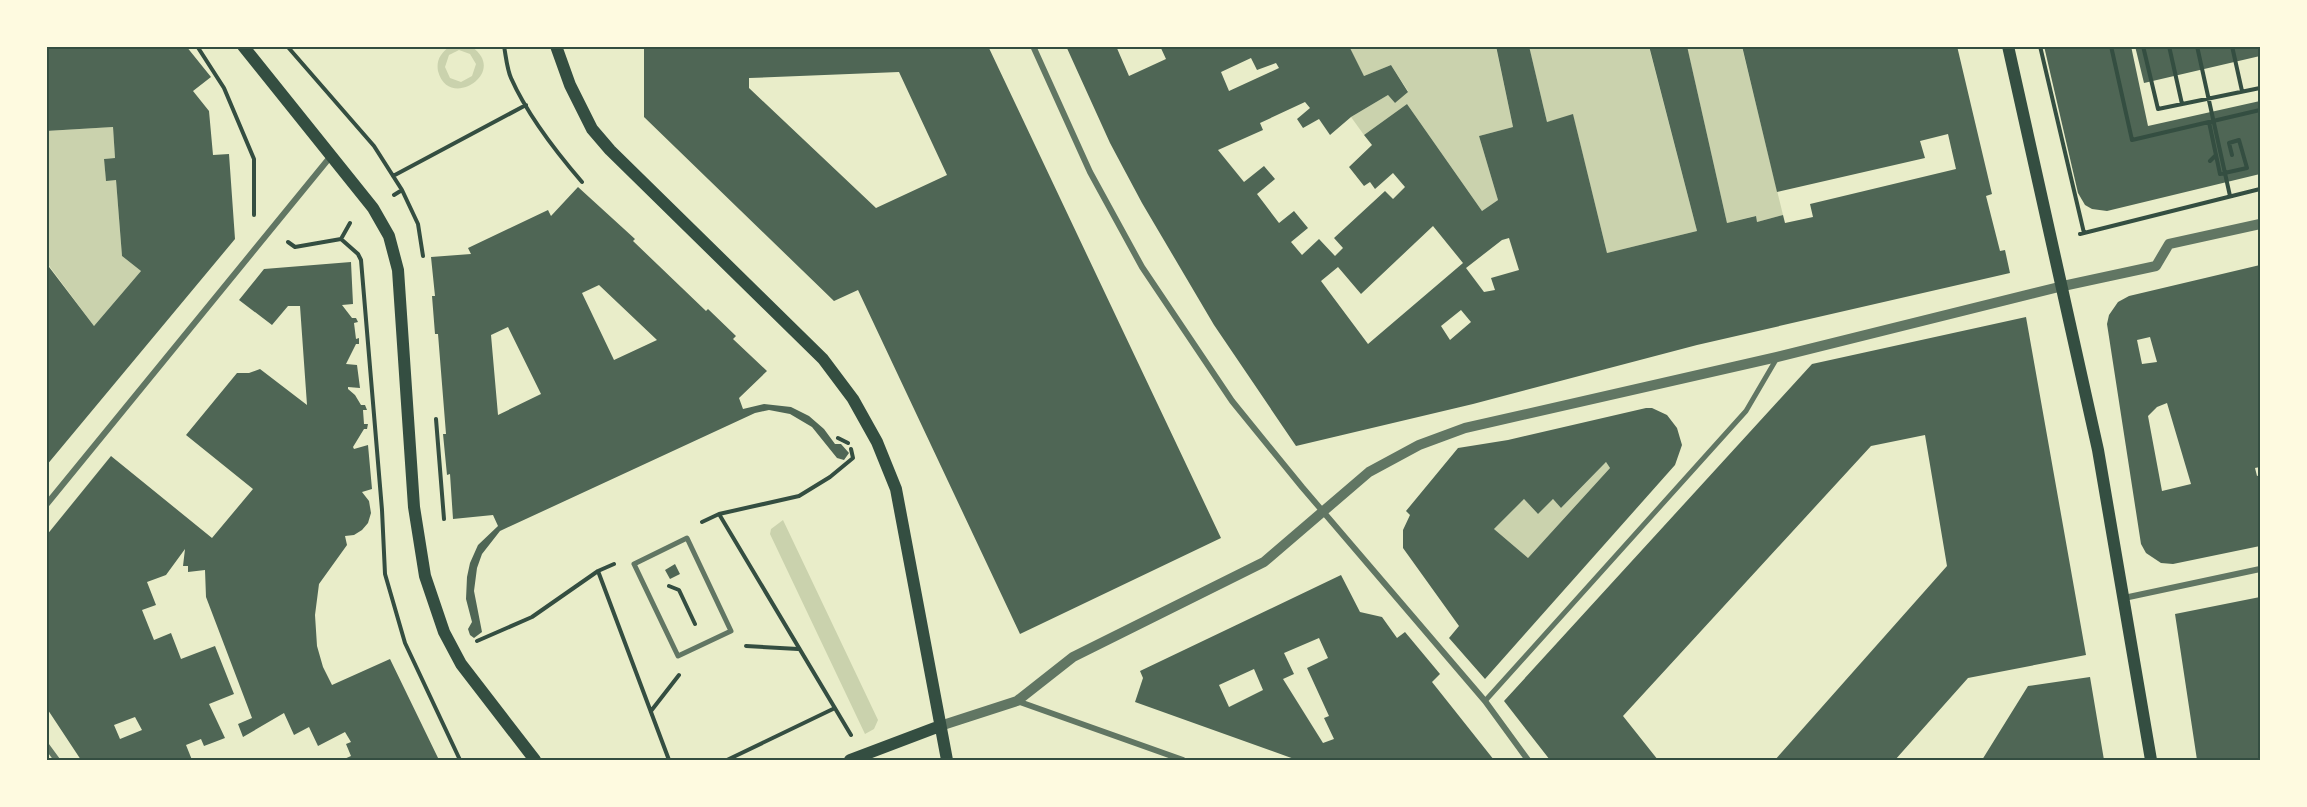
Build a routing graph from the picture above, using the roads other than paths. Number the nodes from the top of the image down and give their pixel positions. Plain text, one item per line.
1 (243, 46) edge
2 (556, 46) edge
3 (1033, 46) edge
4 (2008, 46) edge
5 (331, 156) junction
6 (2260, 224) edge
7 (2063, 286) junction
8 (1777, 357) junction
9 (46, 505) edge
10 (1323, 512) junction
11 (687, 538) joint
12 (2260, 569) edge
13 (2124, 598) junction
14 (1017, 701) junction
15 (1485, 701) junction
16 (940, 726) junction
17 (46, 745) edge
18 (57, 760) edge
19 (535, 760) edge
20 (850, 760) edge
21 (947, 760) edge
22 (1184, 760) edge
23 (1528, 760) edge
24 (2151, 760) edge

1 - 5 main road
2 - 16 main road
3 - 10 street
4 - 7 main road
5 - 9 street
5 - 19 main road
6 - 7 street
7 - 8 street
7 - 13 main road
8 - 10 street
8 - 15 street
10 - 14 street
10 - 15 street
11 - 11 street
12 - 13 street
13 - 24 main road
14 - 16 street
14 - 22 street
15 - 23 street
16 - 20 main road
16 - 21 main road
17 - 18 street

